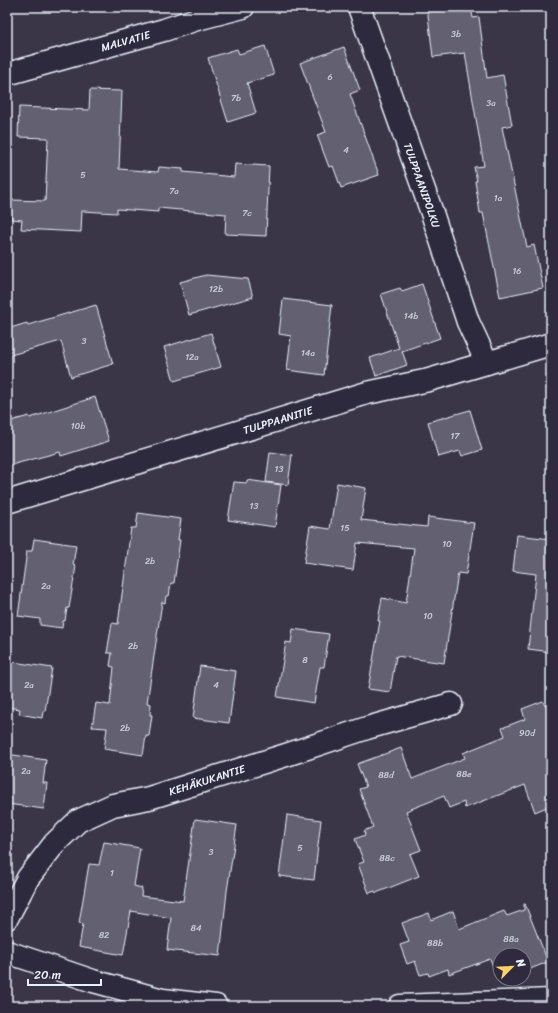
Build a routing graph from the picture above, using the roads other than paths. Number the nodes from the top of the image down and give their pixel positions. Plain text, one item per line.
1 (243, 7) edge
2 (358, 7) edge
3 (7, 74) edge
4 (551, 344) edge
5 (487, 363) junction
6 (7, 502) edge
7 (452, 704) dead end
8 (7, 918) edge
9 (7, 952) edge
10 (551, 1000) edge
11 (216, 1006) edge
12 (400, 1006) edge

1 - 3 street, MALVATIE
2 - 5 street, TULPPAANIPOLKU
4 - 5 street, TULPPAANITIE
5 - 6 street, TULPPAANITIE
7 - 8 street, KEHÄKUKANTIE
9 - 11 street
10 - 12 street

